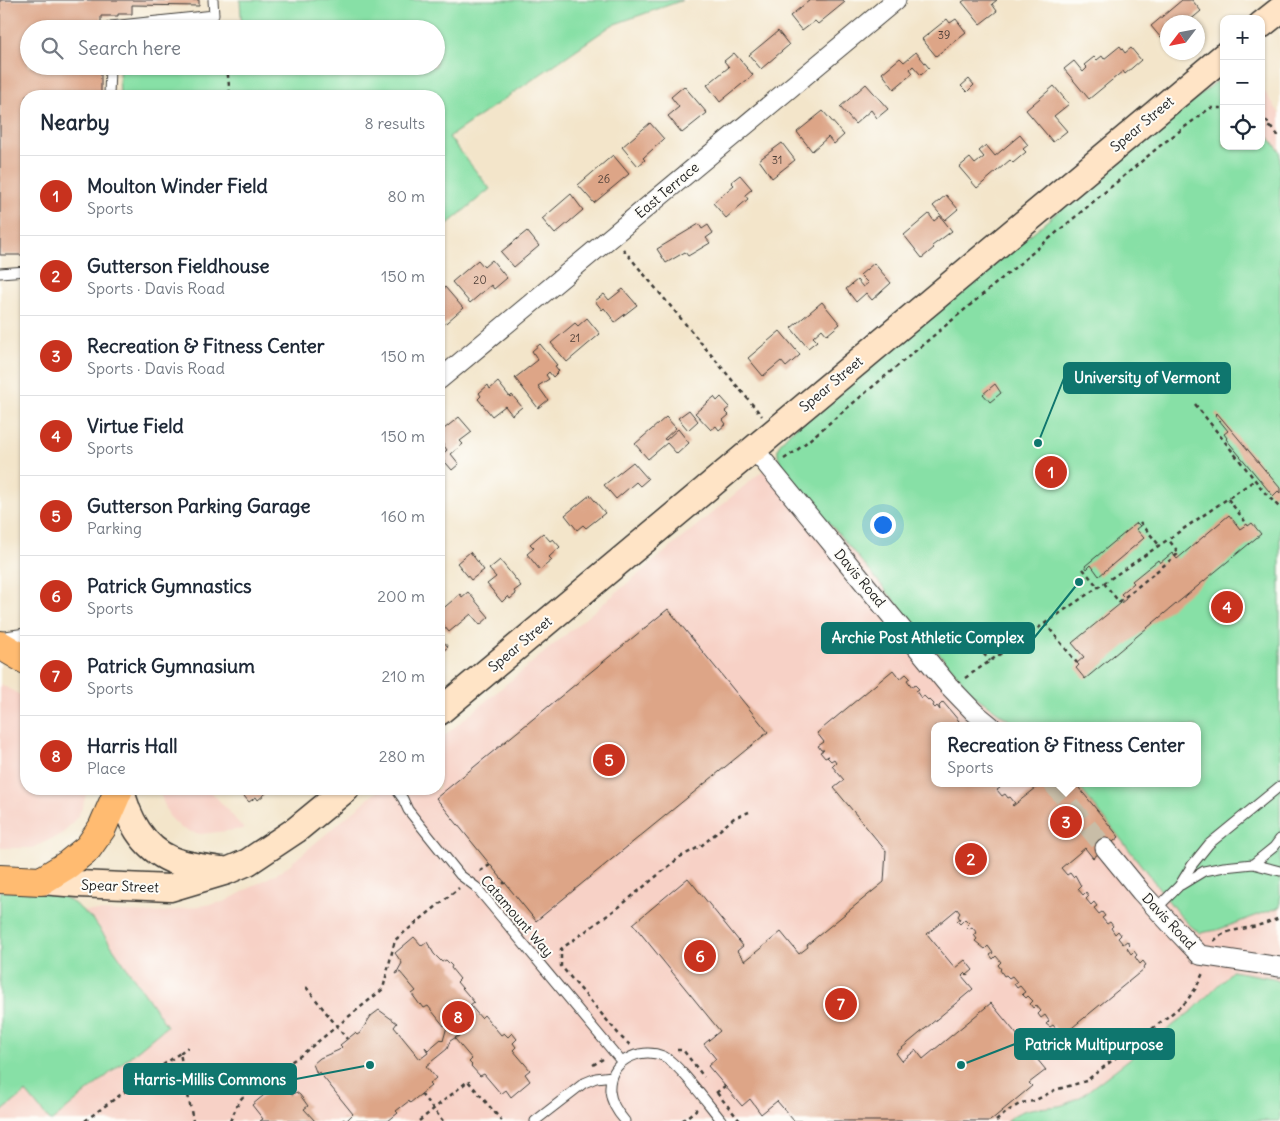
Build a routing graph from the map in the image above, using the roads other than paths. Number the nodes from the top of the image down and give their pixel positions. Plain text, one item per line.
1 (213, 0) edge
2 (896, 0) edge
3 (1280, 10) edge
4 (172, 20) edge
5 (1265, 22) edge
6 (1220, 59) edge
7 (110, 75) edge
8 (110, 90) edge
9 (20, 271) edge
10 (0, 273) edge
11 (445, 375) edge
12 (754, 449) junction
13 (20, 639) edge
14 (0, 644) edge
15 (20, 656) edge
16 (445, 707) edge
17 (986, 722) edge
18 (1280, 786) edge
19 (117, 795) edge
20 (122, 795) edge
21 (339, 795) edge
22 (401, 795) edge
23 (1280, 839) edge
24 (1105, 848) tunnel mouth
25 (1253, 864) junction
26 (227, 871) junction
27 (1280, 871) edge
28 (0, 879) edge
29 (41, 880) junction
30 (1179, 886) junction
31 (1156, 909) junction
32 (1280, 967) edge
33 (621, 1061) junction
34 (612, 1076) junction
35 (535, 1121) edge
36 (625, 1121) edge
37 (722, 1121) edge

1 - 4 lane
2 - 11 street, East Terrace
3 - 5 main road
6 - 12 main road, Spear Street
7 - 8 lane
9 - 10 lane
12 - 16 main road, Spear Street
12 - 17 street, Davis Road
13 - 14 street
14 - 15 main road
18 - 30 lane
19 - 29 main road, Spear Street
20 - 26 main road, Spear Street
21 - 26 main road, Spear Street
22 - 33 lane, Catamount Way
23 - 25 lane
24 - 31 street, Davis Road
25 - 27 lane
25 - 30 lane
26 - 29 main road, Spear Street
28 - 29 main road, Spear Street
30 - 31 lane
31 - 32 street, Davis Road
33 - 34 lane
33 - 37 lane
34 - 35 lane
34 - 36 lane

